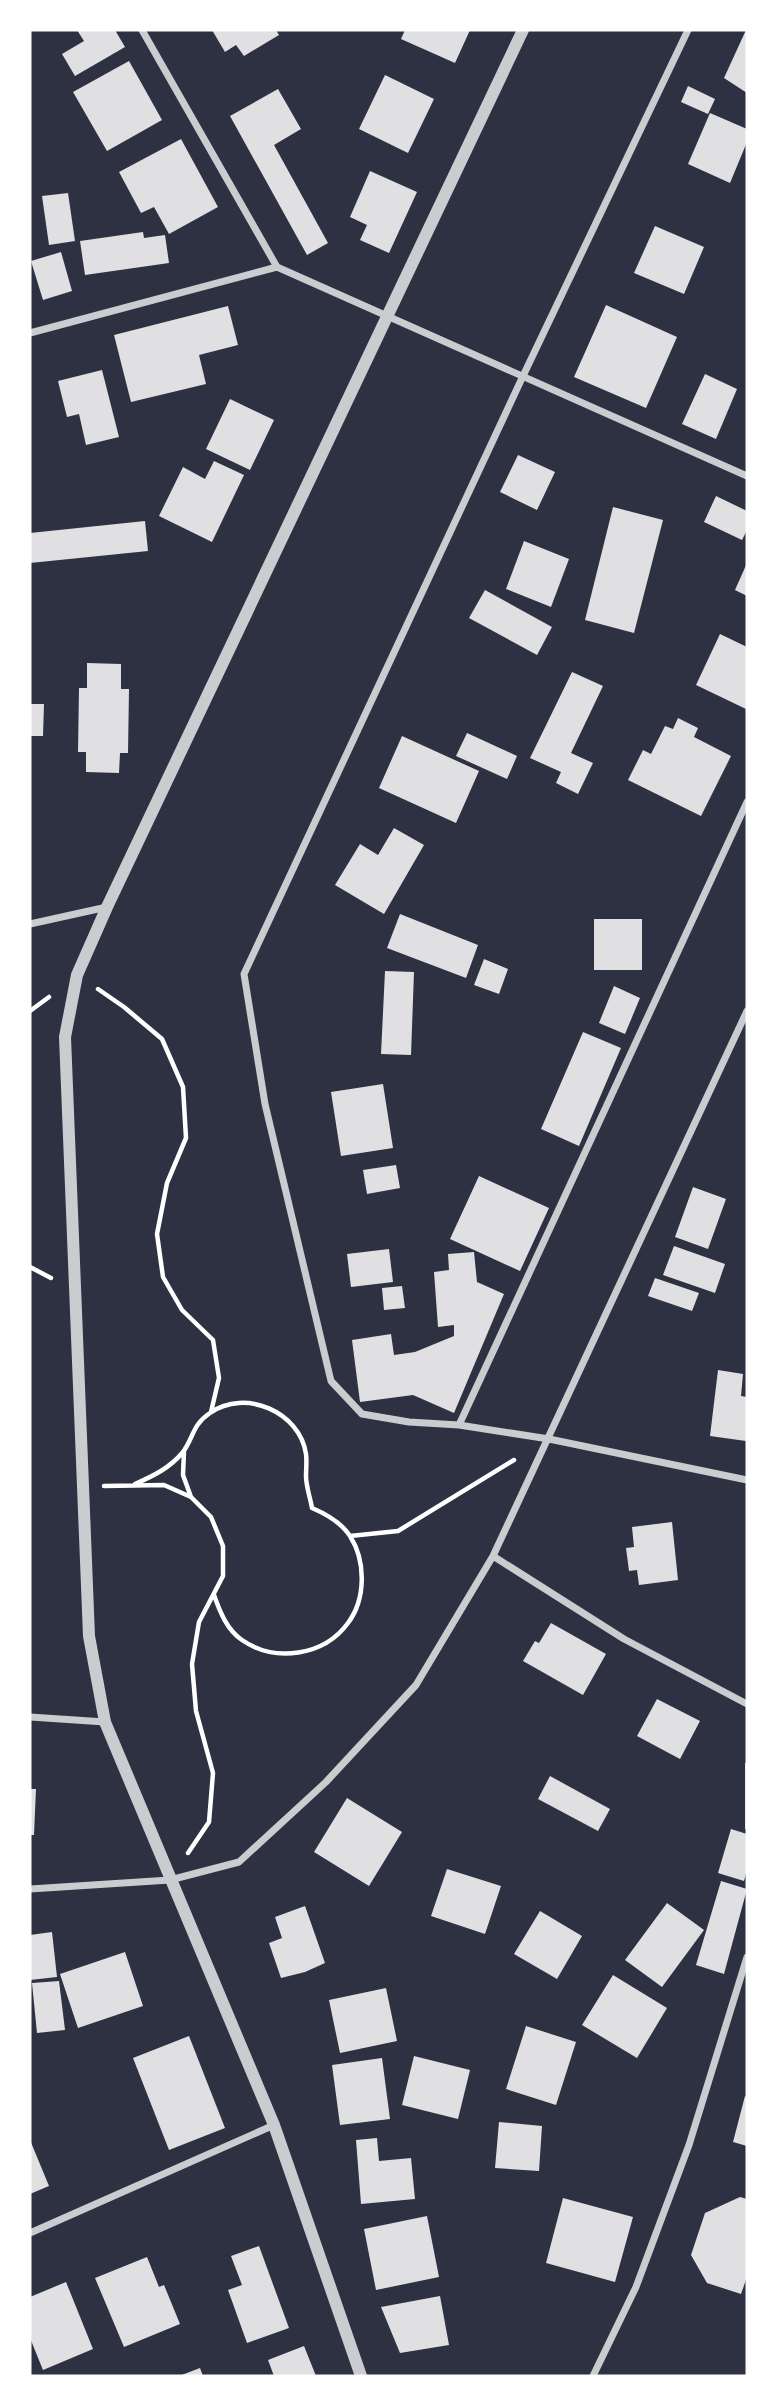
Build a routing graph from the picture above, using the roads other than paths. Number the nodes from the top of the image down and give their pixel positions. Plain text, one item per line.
1 (142, 30) edge
2 (523, 30) edge
3 (688, 30) edge
4 (277, 267) junction
5 (387, 317) junction
6 (30, 333) edge
7 (523, 376) junction
8 (747, 476) edge
9 (747, 802) edge
10 (107, 907) junction
11 (30, 924) edge
12 (747, 1011) edge
13 (459, 1425) junction
14 (549, 1439) junction
15 (747, 1480) edge
16 (494, 1556) junction
17 (747, 1704) edge
18 (30, 1717) edge
19 (105, 1722) junction
20 (170, 1880) junction
21 (30, 1889) edge
22 (747, 1957) edge
23 (274, 2125) junction
24 (30, 2232) edge
25 (361, 2376) edge
26 (593, 2376) edge

1 - 4 street
2 - 5 street
3 - 7 street
4 - 5 street
4 - 6 street
5 - 7 street
5 - 10 street
7 - 8 street
7 - 13 street
9 - 13 street
10 - 11 street
10 - 19 street
12 - 14 street
13 - 14 street
14 - 15 street
14 - 16 street
16 - 17 street
16 - 20 street
18 - 19 street
19 - 20 street
20 - 21 street
20 - 23 street
22 - 26 street
23 - 24 street
23 - 25 street

